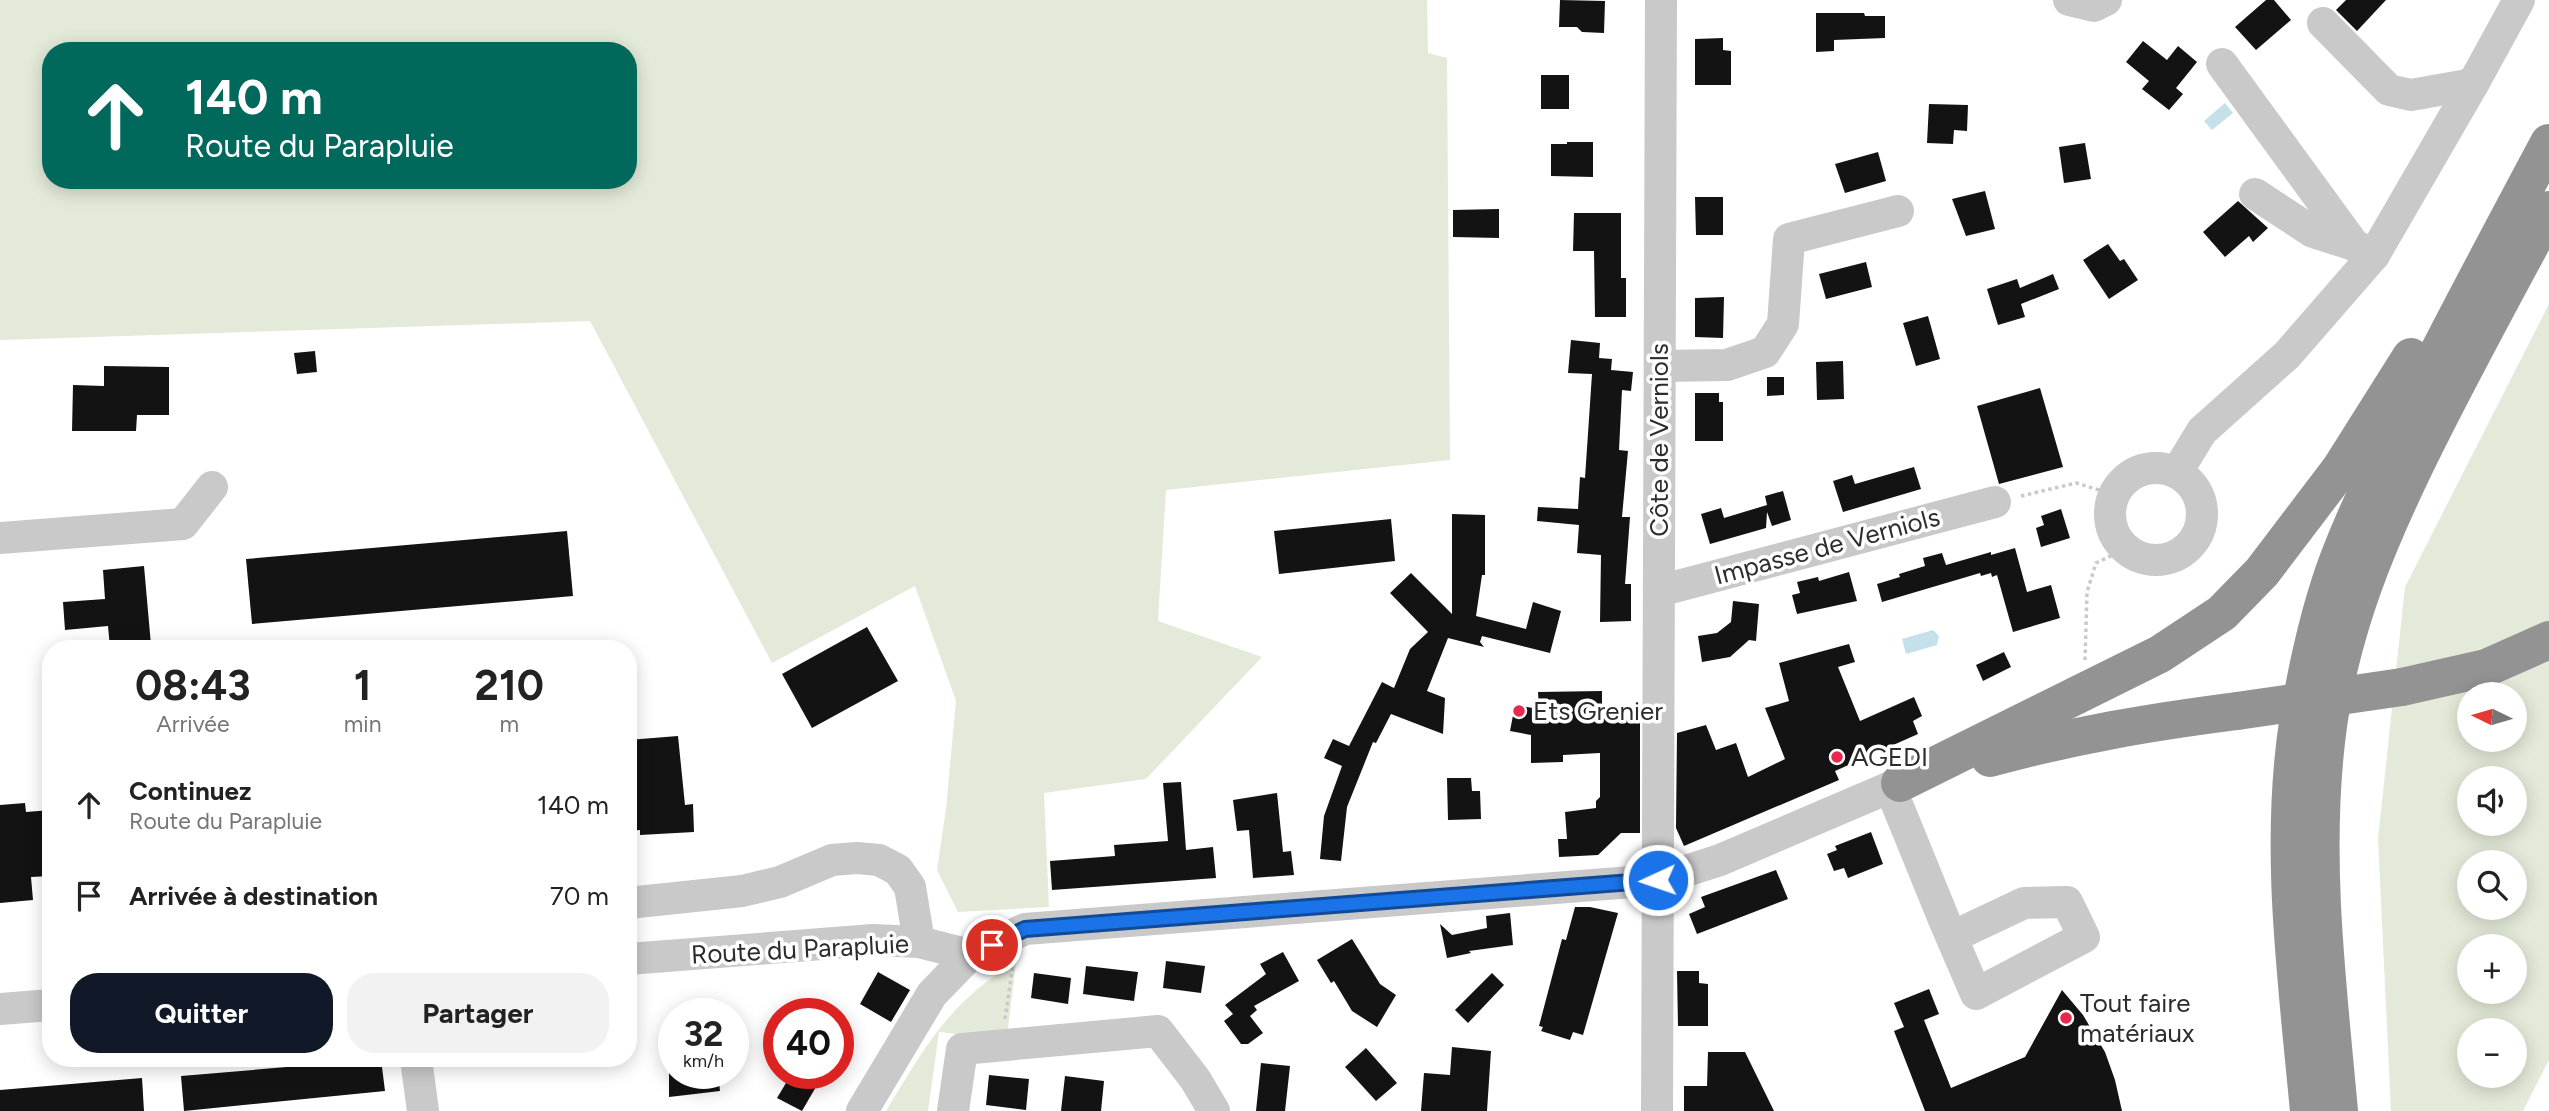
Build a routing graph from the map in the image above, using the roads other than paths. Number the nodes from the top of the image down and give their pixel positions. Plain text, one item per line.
1 (1661, 0) edge
2 (2069, 0) edge
3 (2106, 0) edge
4 (2519, 0) edge
5 (2323, 23) dead end
6 (2222, 64) dead end
7 (2473, 84) junction
8 (2549, 141) edge
9 (2255, 194) dead end
10 (2549, 209) edge
11 (1898, 211) dead end
12 (2364, 250) junction
13 (1660, 366) junction
14 (2177, 472) junction
15 (212, 486) dead end
16 (1995, 502) road end
17 (0, 538) edge
18 (1659, 591) junction
19 (2549, 640) edge
20 (1895, 785) junction
21 (1658, 880) junction
22 (637, 902) edge
23 (1952, 937) dead end
24 (919, 942) junction
25 (971, 955) junction
26 (637, 958) edge
27 (42, 1006) edge
28 (0, 1009) edge
29 (417, 1067) edge
30 (423, 1111) edge
31 (862, 1111) edge
32 (953, 1111) edge
33 (1214, 1111) edge
34 (1657, 1111) edge
35 (2309, 1111) edge
36 (2339, 1111) edge

1 - 13 street, Côte de Verniols
2 - 3 street
4 - 7 street
5 - 7 street
6 - 12 street
7 - 12 street
8 - 20 highway
8 - 35 highway
9 - 12 street
10 - 36 highway
11 - 13 street
12 - 14 street
13 - 18 street, Côte de Verniols
14 - 14 street
15 - 17 street
16 - 18 street, Impasse de Verniols
18 - 21 street, Côte de Verniols
19 - 20 highway, bridge
20 - 21 street
20 - 23 street
21 - 25 street
21 - 34 street, Côte de Verniols
22 - 24 street
24 - 25 street, Route du Parapluie
24 - 26 street, Route du Parapluie
25 - 31 street
27 - 28 street
29 - 30 street
32 - 33 street

